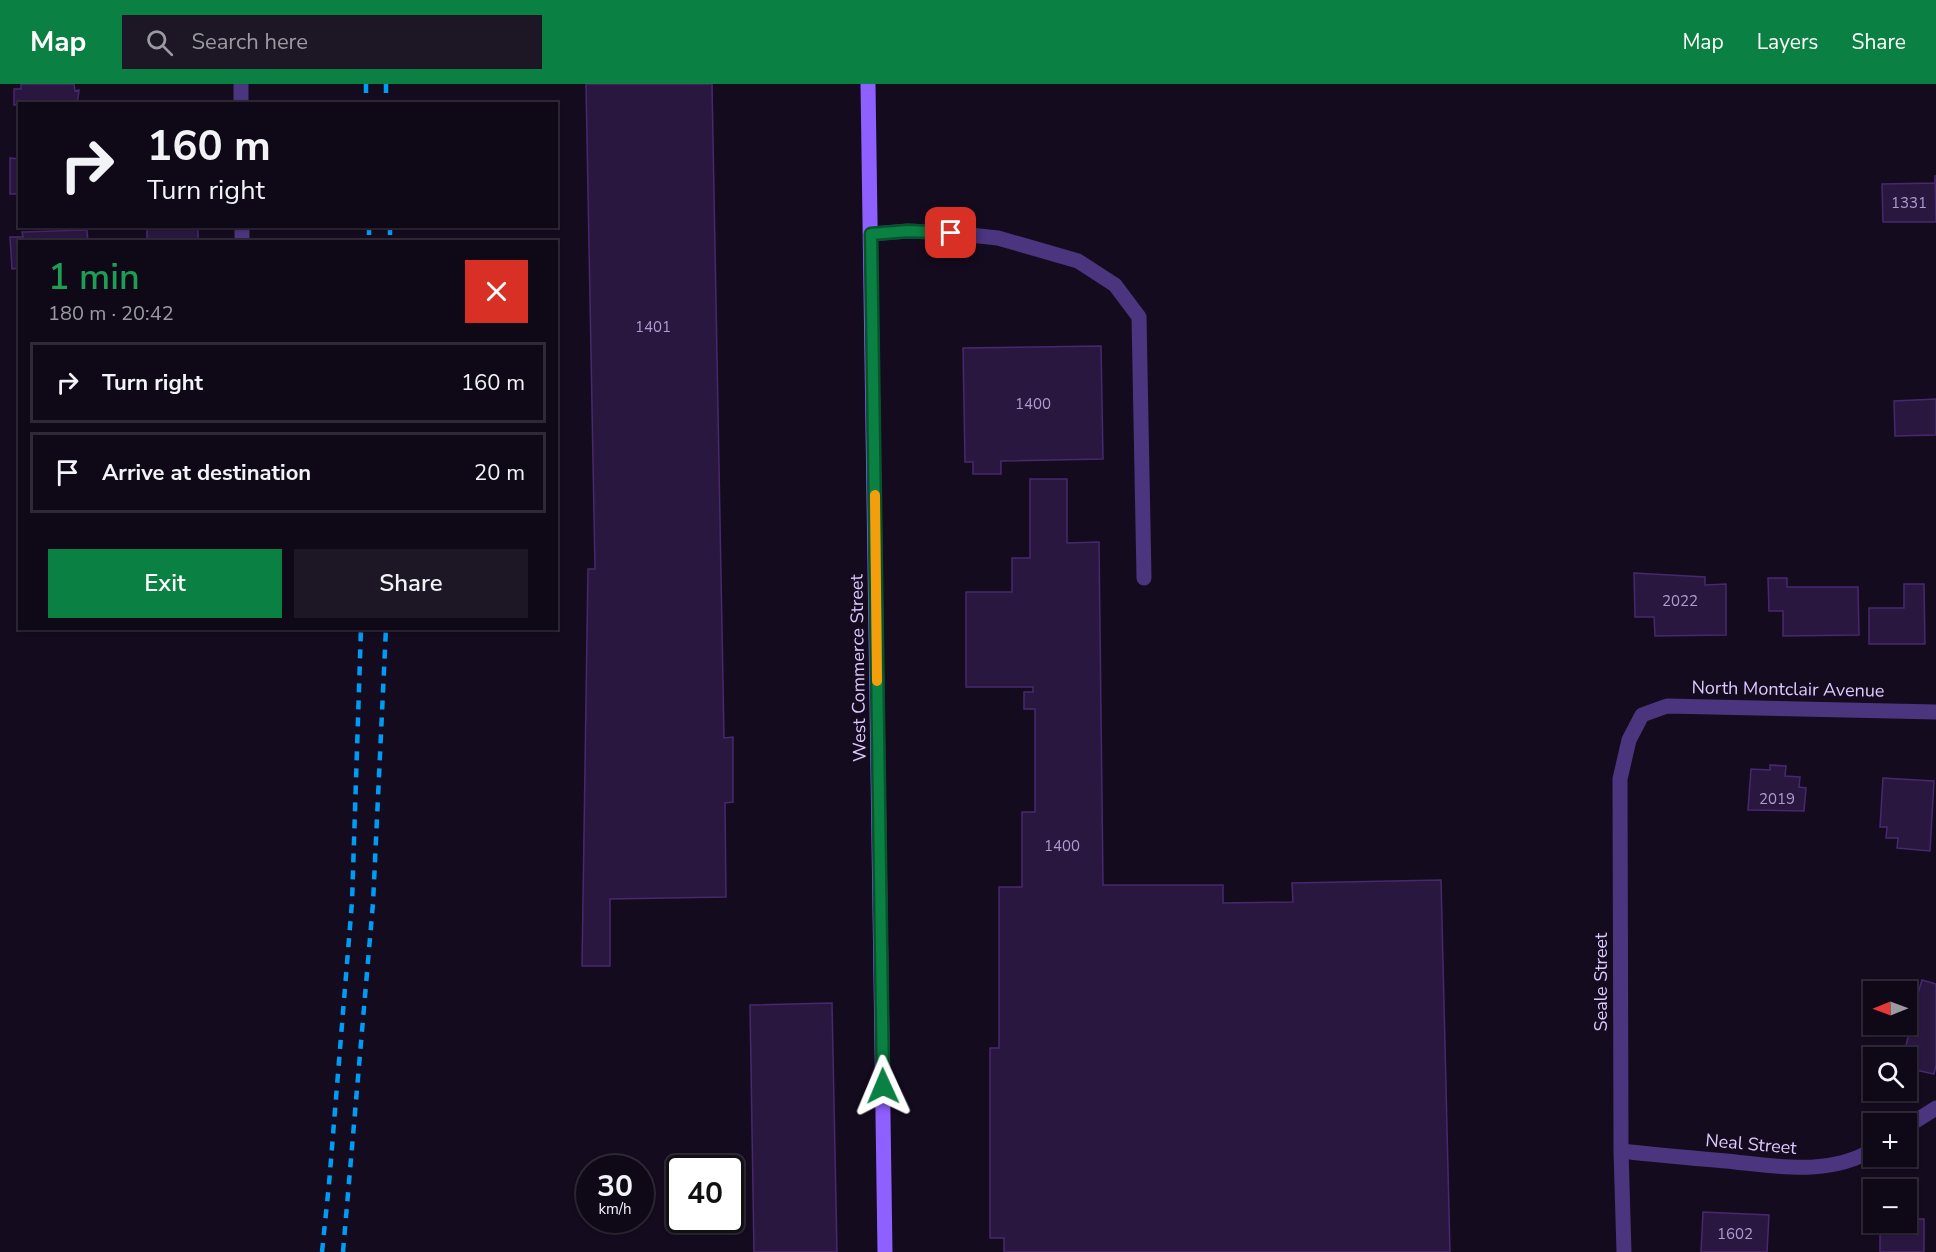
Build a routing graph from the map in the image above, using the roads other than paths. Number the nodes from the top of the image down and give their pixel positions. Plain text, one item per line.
1 (241, 84) edge
2 (868, 84) edge
3 (241, 102) edge
4 (871, 234) junction
5 (1144, 578) dead end
6 (1936, 712) edge
7 (1642, 715) joint
8 (1936, 1108) edge
9 (1917, 1120) edge
10 (1621, 1151) junction
11 (1863, 1155) edge
12 (885, 1252) edge
13 (1624, 1252) edge

1 - 3 street
2 - 4 street, West Commerce Street
4 - 5 street
4 - 12 street, West Commerce Street
6 - 7 street, North Montclair Avenue
7 - 10 street, Seale Street
8 - 9 street
10 - 11 street, Neal Street
10 - 13 street, Seale Street

